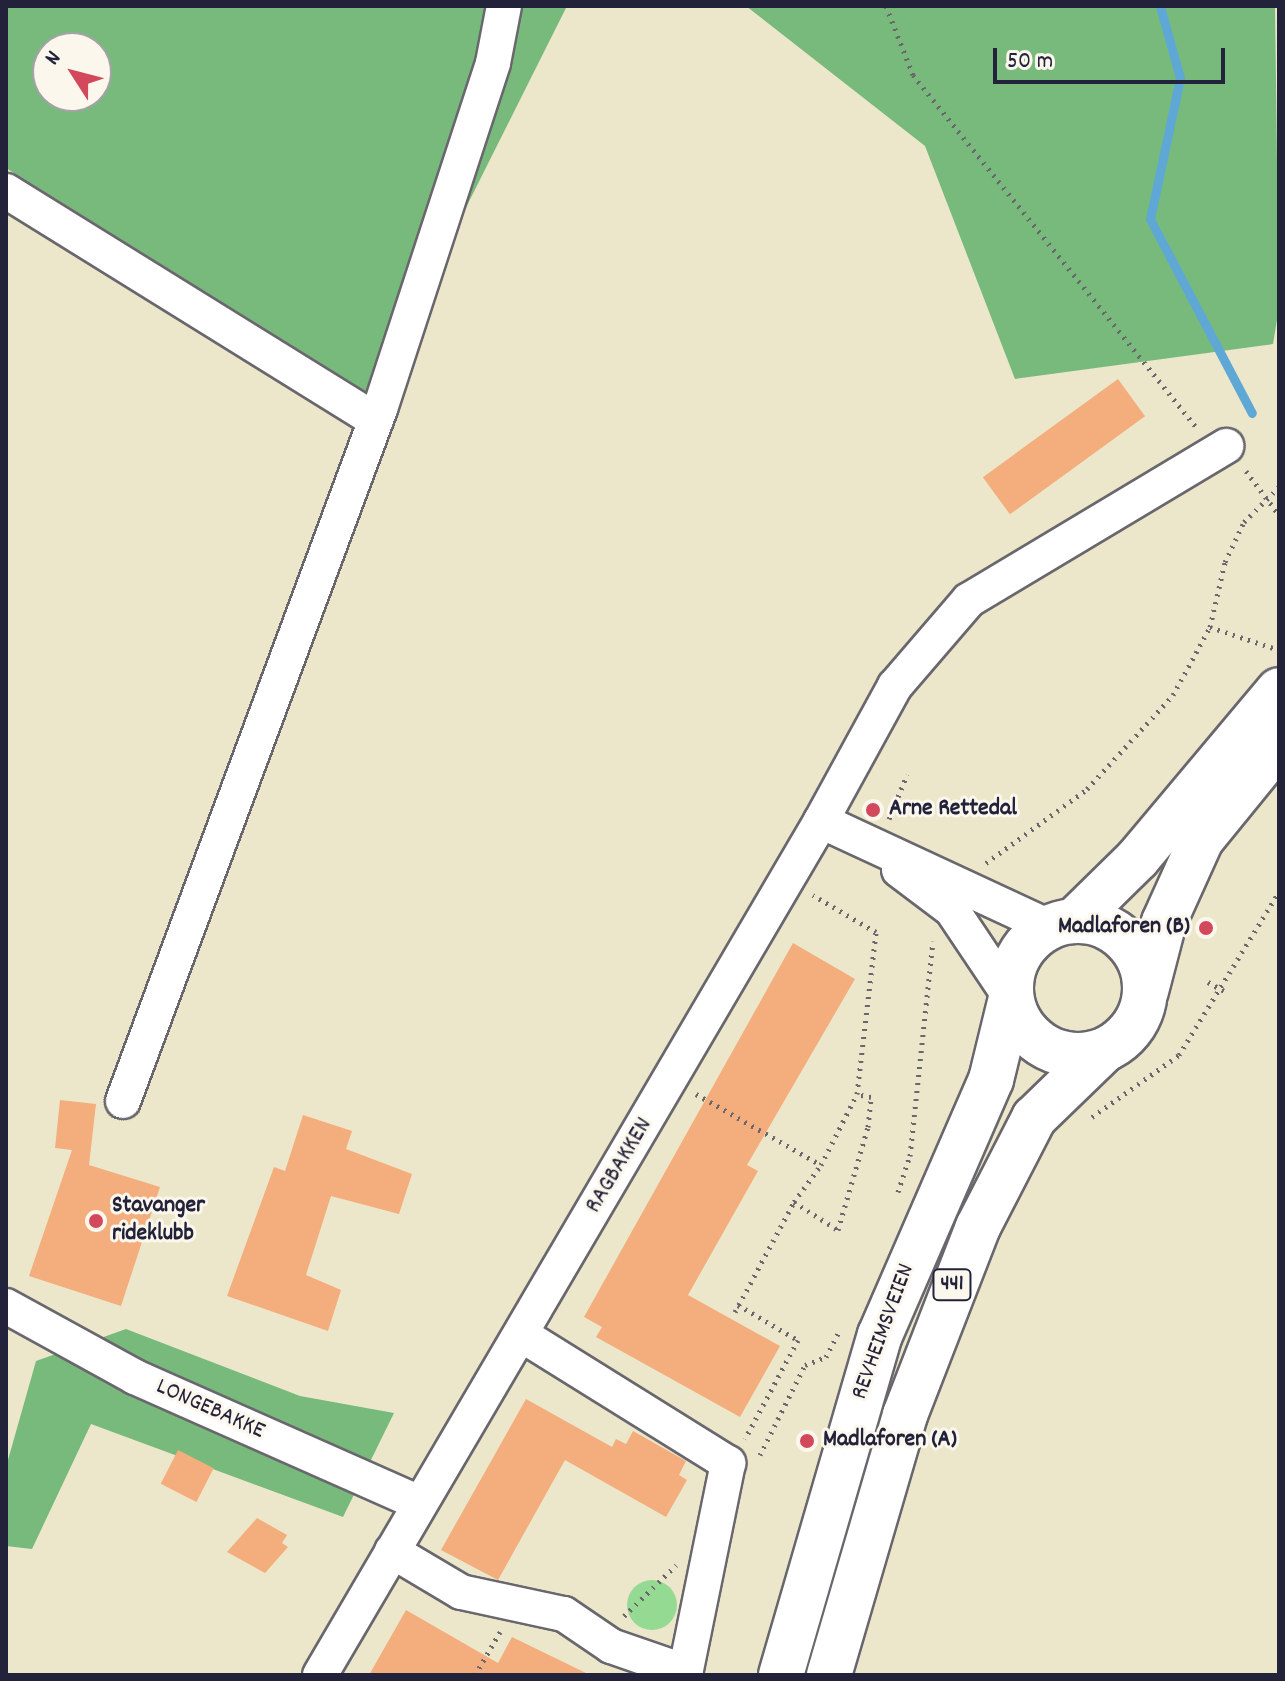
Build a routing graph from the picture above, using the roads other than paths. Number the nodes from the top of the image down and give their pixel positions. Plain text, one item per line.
1 (504, 6) edge
2 (6, 191) edge
3 (376, 420) junction
4 (1219, 449) road end
5 (1272, 725) edge
6 (821, 821) junction
7 (873, 830) junction
8 (1062, 924) junction
9 (1145, 993) junction
10 (1011, 998) junction
11 (1102, 1052) junction
12 (123, 1101) dead end
13 (6, 1306) edge
14 (522, 1335) junction
15 (581, 1371) junction
16 (577, 1405) dead end
17 (419, 1503) junction
18 (392, 1551) junction
19 (686, 1673) edge
20 (320, 1675) edge
21 (781, 1675) edge
22 (829, 1675) edge

1 - 3 street
2 - 3 street
3 - 12 street
4 - 6 street, RAGBAKKEN
5 - 8 main road, 441
5 - 9 main road, 441
6 - 7 street
6 - 14 street, RAGBAKKEN
7 - 8 street
7 - 10 street
8 - 9 main road
8 - 10 main road, 441
9 - 11 main road, 441
10 - 11 main road
10 - 21 main road, REVHEIMSVEIEN / 441
11 - 22 main road, REVHEIMSVEIEN / 441
13 - 17 street, LONGEBAKKE
14 - 15 street
14 - 17 street, RAGBAKKEN
15 - 16 street
15 - 19 street
17 - 18 street, RAGBAKKEN
18 - 19 street
18 - 20 street, RAGBAKKEN

